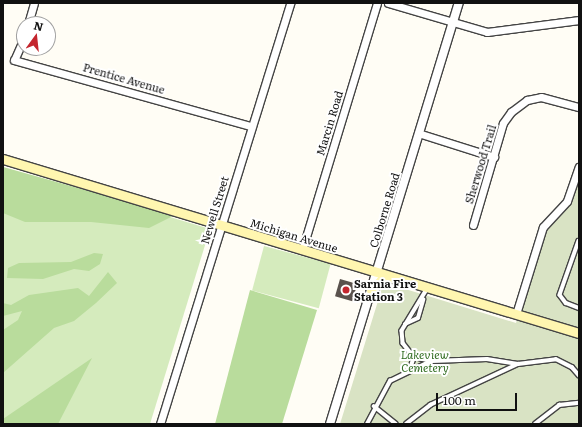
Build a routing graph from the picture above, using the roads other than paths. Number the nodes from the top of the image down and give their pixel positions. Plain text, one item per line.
1 (34, 3) edge
2 (290, 3) edge
3 (377, 3) edge
4 (388, 3) edge
5 (459, 3) edge
6 (30, 16) edge
7 (579, 20) edge
8 (453, 22) junction
9 (16, 56) edge
10 (579, 107) edge
11 (251, 126) junction
12 (418, 133) junction
13 (494, 157) junction
14 (3, 159) edge
15 (579, 167) edge
16 (220, 225) junction
17 (473, 225) dead end
18 (579, 241) edge
19 (302, 250) junction
20 (376, 272) junction
21 (394, 278) junction
22 (428, 288) junction
23 (371, 290) junction
24 (423, 300) junction
25 (579, 308) edge
26 (516, 314) junction
27 (405, 324) junction
28 (579, 333) edge
29 (414, 357) junction
30 (432, 361) junction
31 (518, 364) junction
32 (410, 369) junction
33 (579, 375) edge
34 (579, 403) edge
35 (374, 406) junction
36 (160, 424) edge
37 (330, 424) edge
38 (367, 424) edge
39 (396, 424) edge
40 (406, 424) edge
41 (535, 424) edge

1 - 6 street
2 - 11 street, Newell Street
3 - 19 street, Marcin Road
4 - 8 street
5 - 8 street, Colborne Road
7 - 8 street
8 - 12 street, Colborne Road
9 - 11 street, Prentice Avenue
10 - 13 street, Sherwood Trail
11 - 16 street, Newell Street
12 - 13 street
12 - 20 street, Colborne Road
13 - 17 street, Sherwood Trail
14 - 16 main road, Michigan Avenue
15 - 26 street
16 - 19 main road, Michigan Avenue
16 - 36 street, Newell Street
18 - 25 lane
19 - 20 main road, Michigan Avenue
20 - 21 main road, Michigan Avenue
20 - 23 street, Colborne Road
21 - 22 main road, Michigan Avenue
21 - 23 main road
22 - 24 lane
22 - 26 main road, Michigan Avenue
23 - 37 street, Colborne Road
24 - 27 lane
24 - 27 lane
26 - 28 main road, Michigan Avenue
27 - 29 lane
29 - 30 lane
29 - 32 lane
30 - 31 lane
30 - 32 lane
31 - 33 lane
31 - 40 lane
32 - 35 lane
34 - 41 lane
35 - 38 lane
35 - 39 lane

